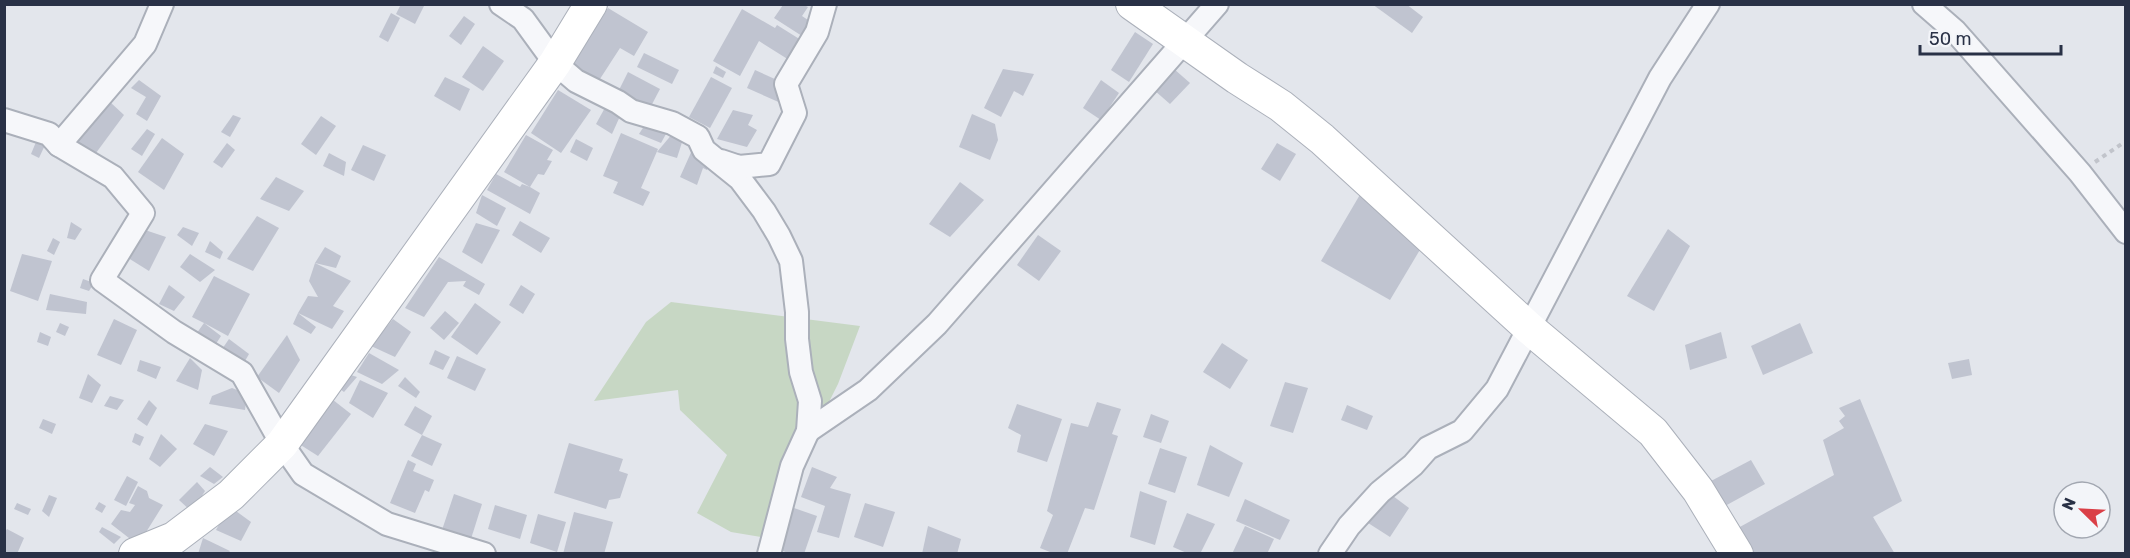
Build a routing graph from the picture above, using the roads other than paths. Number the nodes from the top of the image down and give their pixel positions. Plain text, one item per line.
1 (162, 4) edge
2 (501, 4) edge
3 (591, 4) edge
4 (825, 4) edge
5 (1132, 4) edge
6 (1217, 4) edge
7 (1708, 4) edge
8 (1924, 4) edge
9 (1185, 41) junction
10 (555, 63) junction
11 (4, 120) edge
12 (59, 145) junction
13 (717, 160) junction
14 (2126, 232) edge
15 (1529, 328) junction
16 (808, 431) junction
17 (282, 444) junction
18 (135, 554) edge
19 (484, 554) edge
20 (769, 554) edge
21 (1330, 554) edge
22 (1737, 554) edge

1 - 12 street
2 - 10 street
3 - 10 street
4 - 13 street
5 - 9 street
6 - 9 street
7 - 15 street
8 - 14 street
9 - 15 street
9 - 16 street
10 - 13 street
10 - 17 street
11 - 12 street
12 - 17 street
13 - 16 street
15 - 21 street
15 - 22 street
16 - 20 street
17 - 18 street
17 - 19 street

